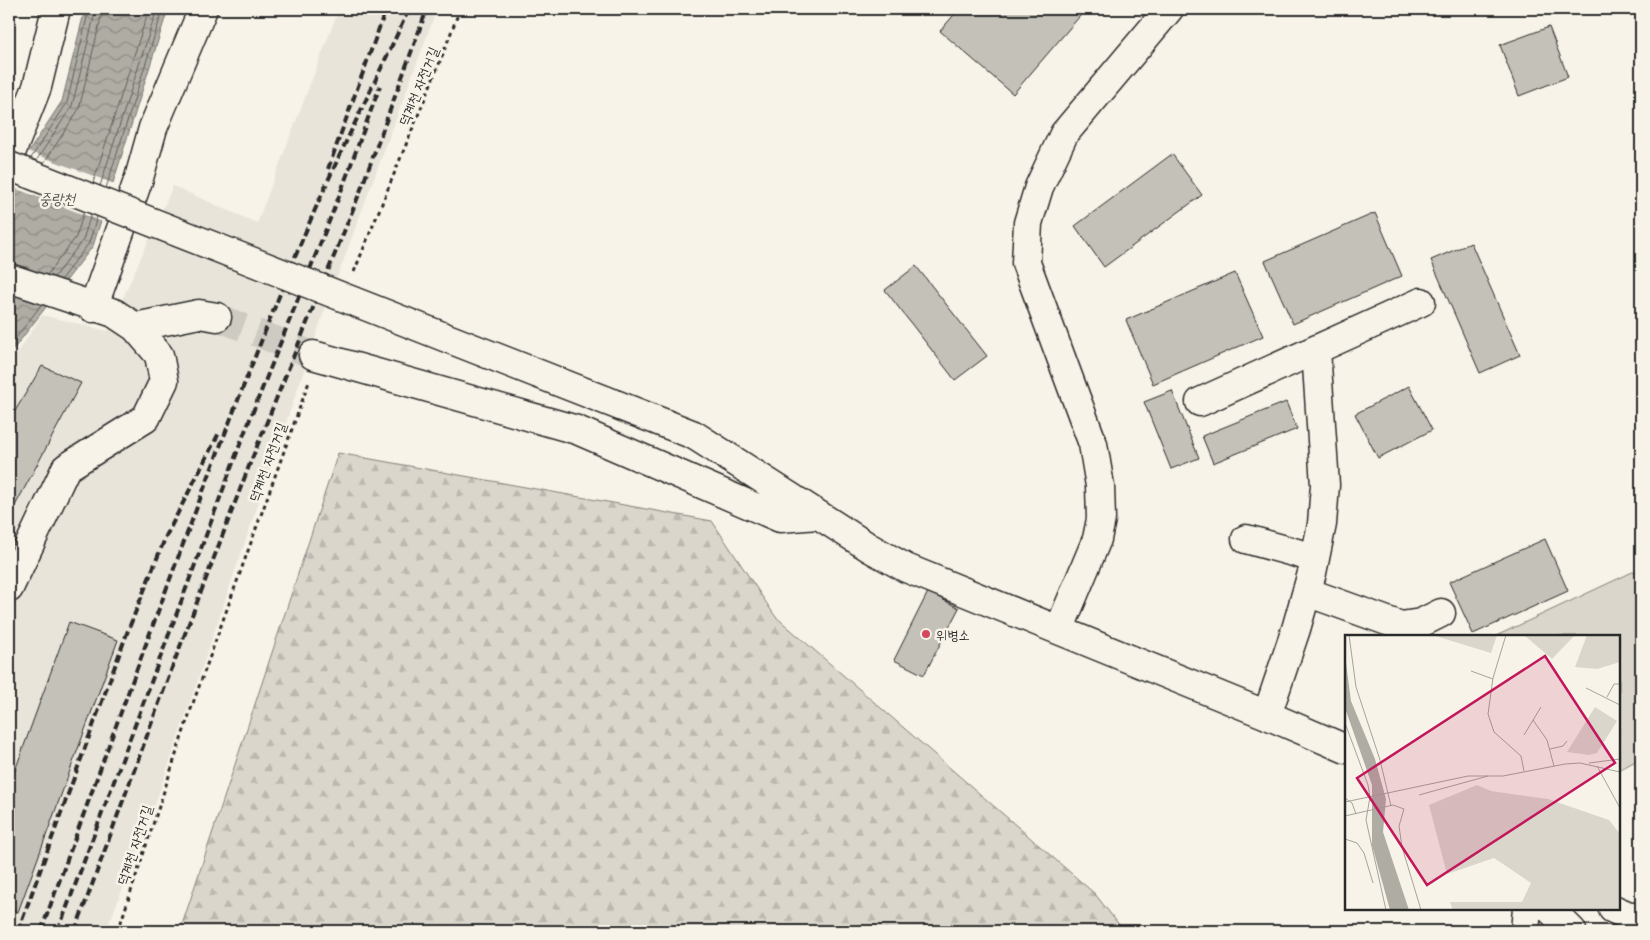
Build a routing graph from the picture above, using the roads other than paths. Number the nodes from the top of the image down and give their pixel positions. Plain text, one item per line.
1 (56, 9) edge
2 (203, 9) edge
3 (1169, 9) edge
4 (9, 158) edge
5 (9, 166) edge
6 (9, 278) edge
7 (1420, 302) dead end
8 (86, 305) junction
9 (217, 317) tunnel mouth
10 (135, 327) junction
11 (1316, 350) junction
12 (316, 357) tunnel mouth
13 (1200, 402) dead end
14 (818, 515) junction
15 (1246, 540) dead end
16 (1315, 558) junction
17 (9, 588) edge
18 (1307, 592) junction
19 (1441, 613) dead end
20 (1059, 630) junction
21 (1267, 715) junction
22 (1345, 750) edge
23 (1527, 910) edge
24 (1551, 910) edge
25 (1615, 910) edge
26 (1641, 921) edge
27 (1525, 931) edge
28 (1572, 931) edge

1 - 4 street
2 - 8 street
3 - 20 street
5 - 14 street, bridge
6 - 8 street
7 - 11 street
8 - 10 street
9 - 10 street
10 - 17 street
11 - 13 street
11 - 16 street
12 - 14 street
14 - 20 street
15 - 16 street
16 - 18 street
18 - 19 street
18 - 21 street
20 - 21 street
21 - 22 street
23 - 27 street
24 - 28 street
25 - 26 street

